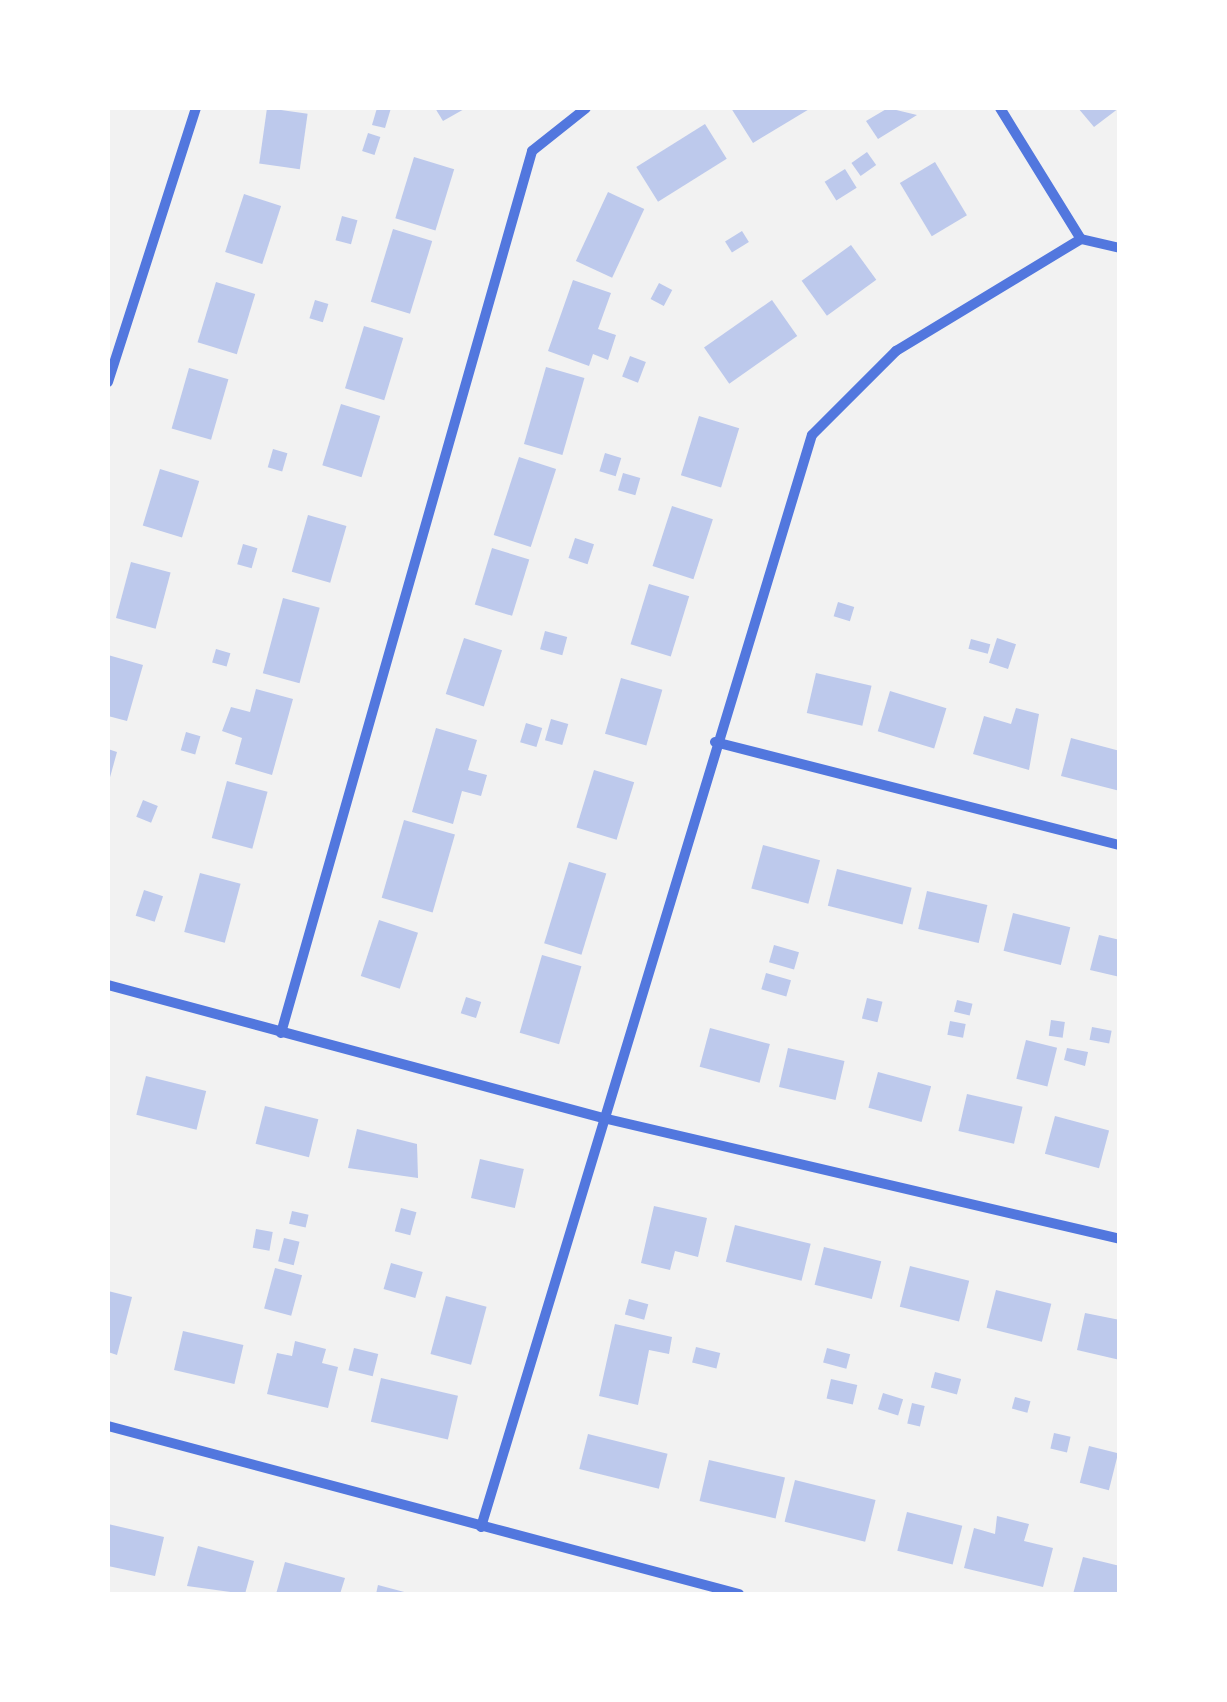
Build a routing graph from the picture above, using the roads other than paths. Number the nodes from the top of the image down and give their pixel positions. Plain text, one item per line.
1 (196, 108) edge
2 (586, 108) edge
3 (1000, 108) edge
4 (573, 111) edge
5 (1081, 239) junction
6 (1120, 248) edge
7 (108, 382) edge
8 (714, 742) junction
9 (1120, 845) edge
10 (108, 985) edge
11 (280, 1033) junction
12 (603, 1118) junction
13 (1120, 1239) edge
14 (108, 1426) edge
15 (481, 1527) junction
16 (739, 1594) edge

1 - 7 street
2 - 4 street
3 - 5 street
4 - 11 street
5 - 6 street
5 - 8 street
8 - 9 street
8 - 12 street
10 - 11 street
11 - 12 street
12 - 13 street
12 - 15 street
14 - 15 street
15 - 16 street

